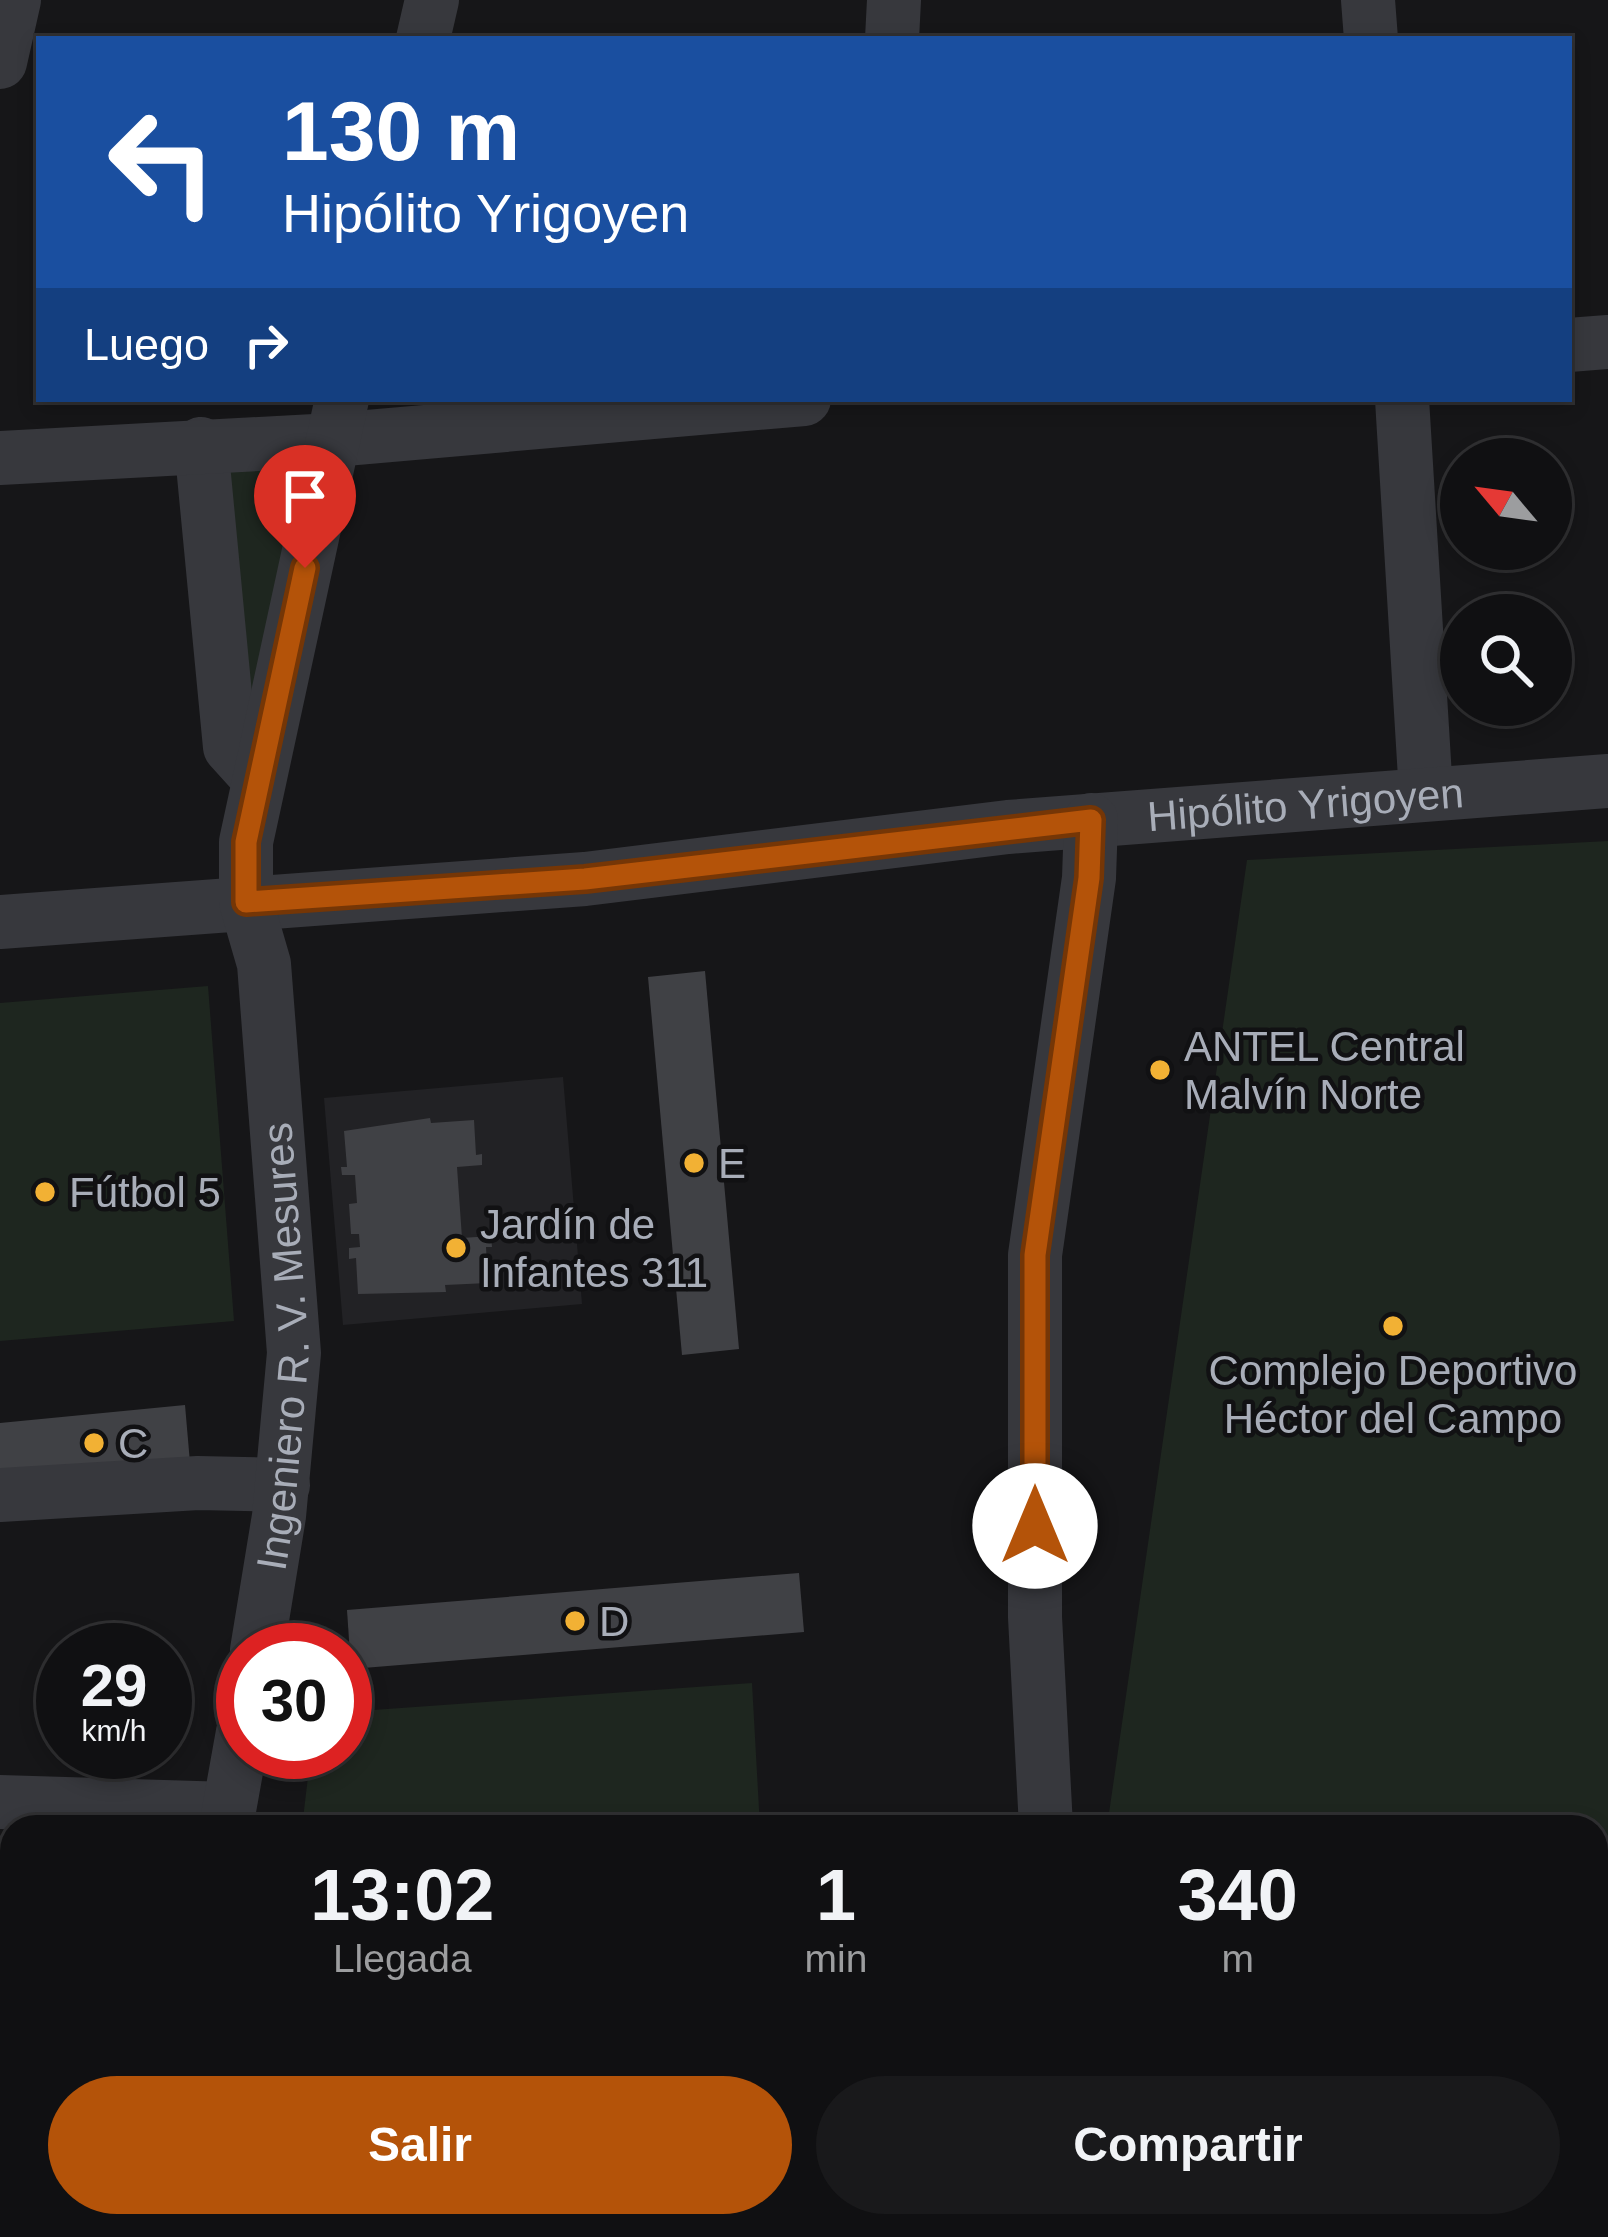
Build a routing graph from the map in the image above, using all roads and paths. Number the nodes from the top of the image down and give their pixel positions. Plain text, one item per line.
1 (14, 0) edge
2 (432, 0) edge
3 (894, 0) edge
4 (1368, 0) edge
5 (424, 36) edge
6 (892, 36) edge
7 (1371, 36) edge
8 (0, 62) edge
9 (1608, 342) edge
10 (1572, 345) edge
11 (737, 402) edge
12 (1402, 402) edge
13 (338, 420) edge
14 (201, 444) junction
15 (0, 458) edge
16 (259, 779) junction
17 (1608, 782) edge
18 (1426, 794) junction
19 (1091, 820) junction
20 (246, 902) junction
21 (0, 922) edge
22 (283, 1485) junction
23 (0, 1495) edge
24 (261, 1623) edge
25 (235, 1779) edge
26 (6, 1810) edge
27 (145, 1815) edge
28 (229, 1815) edge
29 (1045, 1815) edge

1 - 8 street
2 - 5 street
3 - 6 street
4 - 7 street
9 - 10 street
11 - 13 street
12 - 18 street
13 - 14 street
13 - 16 street, Ingeniero R. V. Mesures
14 - 15 street
14 - 16 street
16 - 20 street, Ingeniero R. V. Mesures
17 - 18 street, Hipólito Yrigoyen
18 - 19 street, Hipólito Yrigoyen
19 - 20 street, Hipólito Yrigoyen
19 - 29 street
20 - 21 street, Hipólito Yrigoyen
20 - 22 street, Ingeniero R. V. Mesures
22 - 23 street
22 - 24 street, Ingeniero R. V. Mesures
25 - 28 street
26 - 27 street

